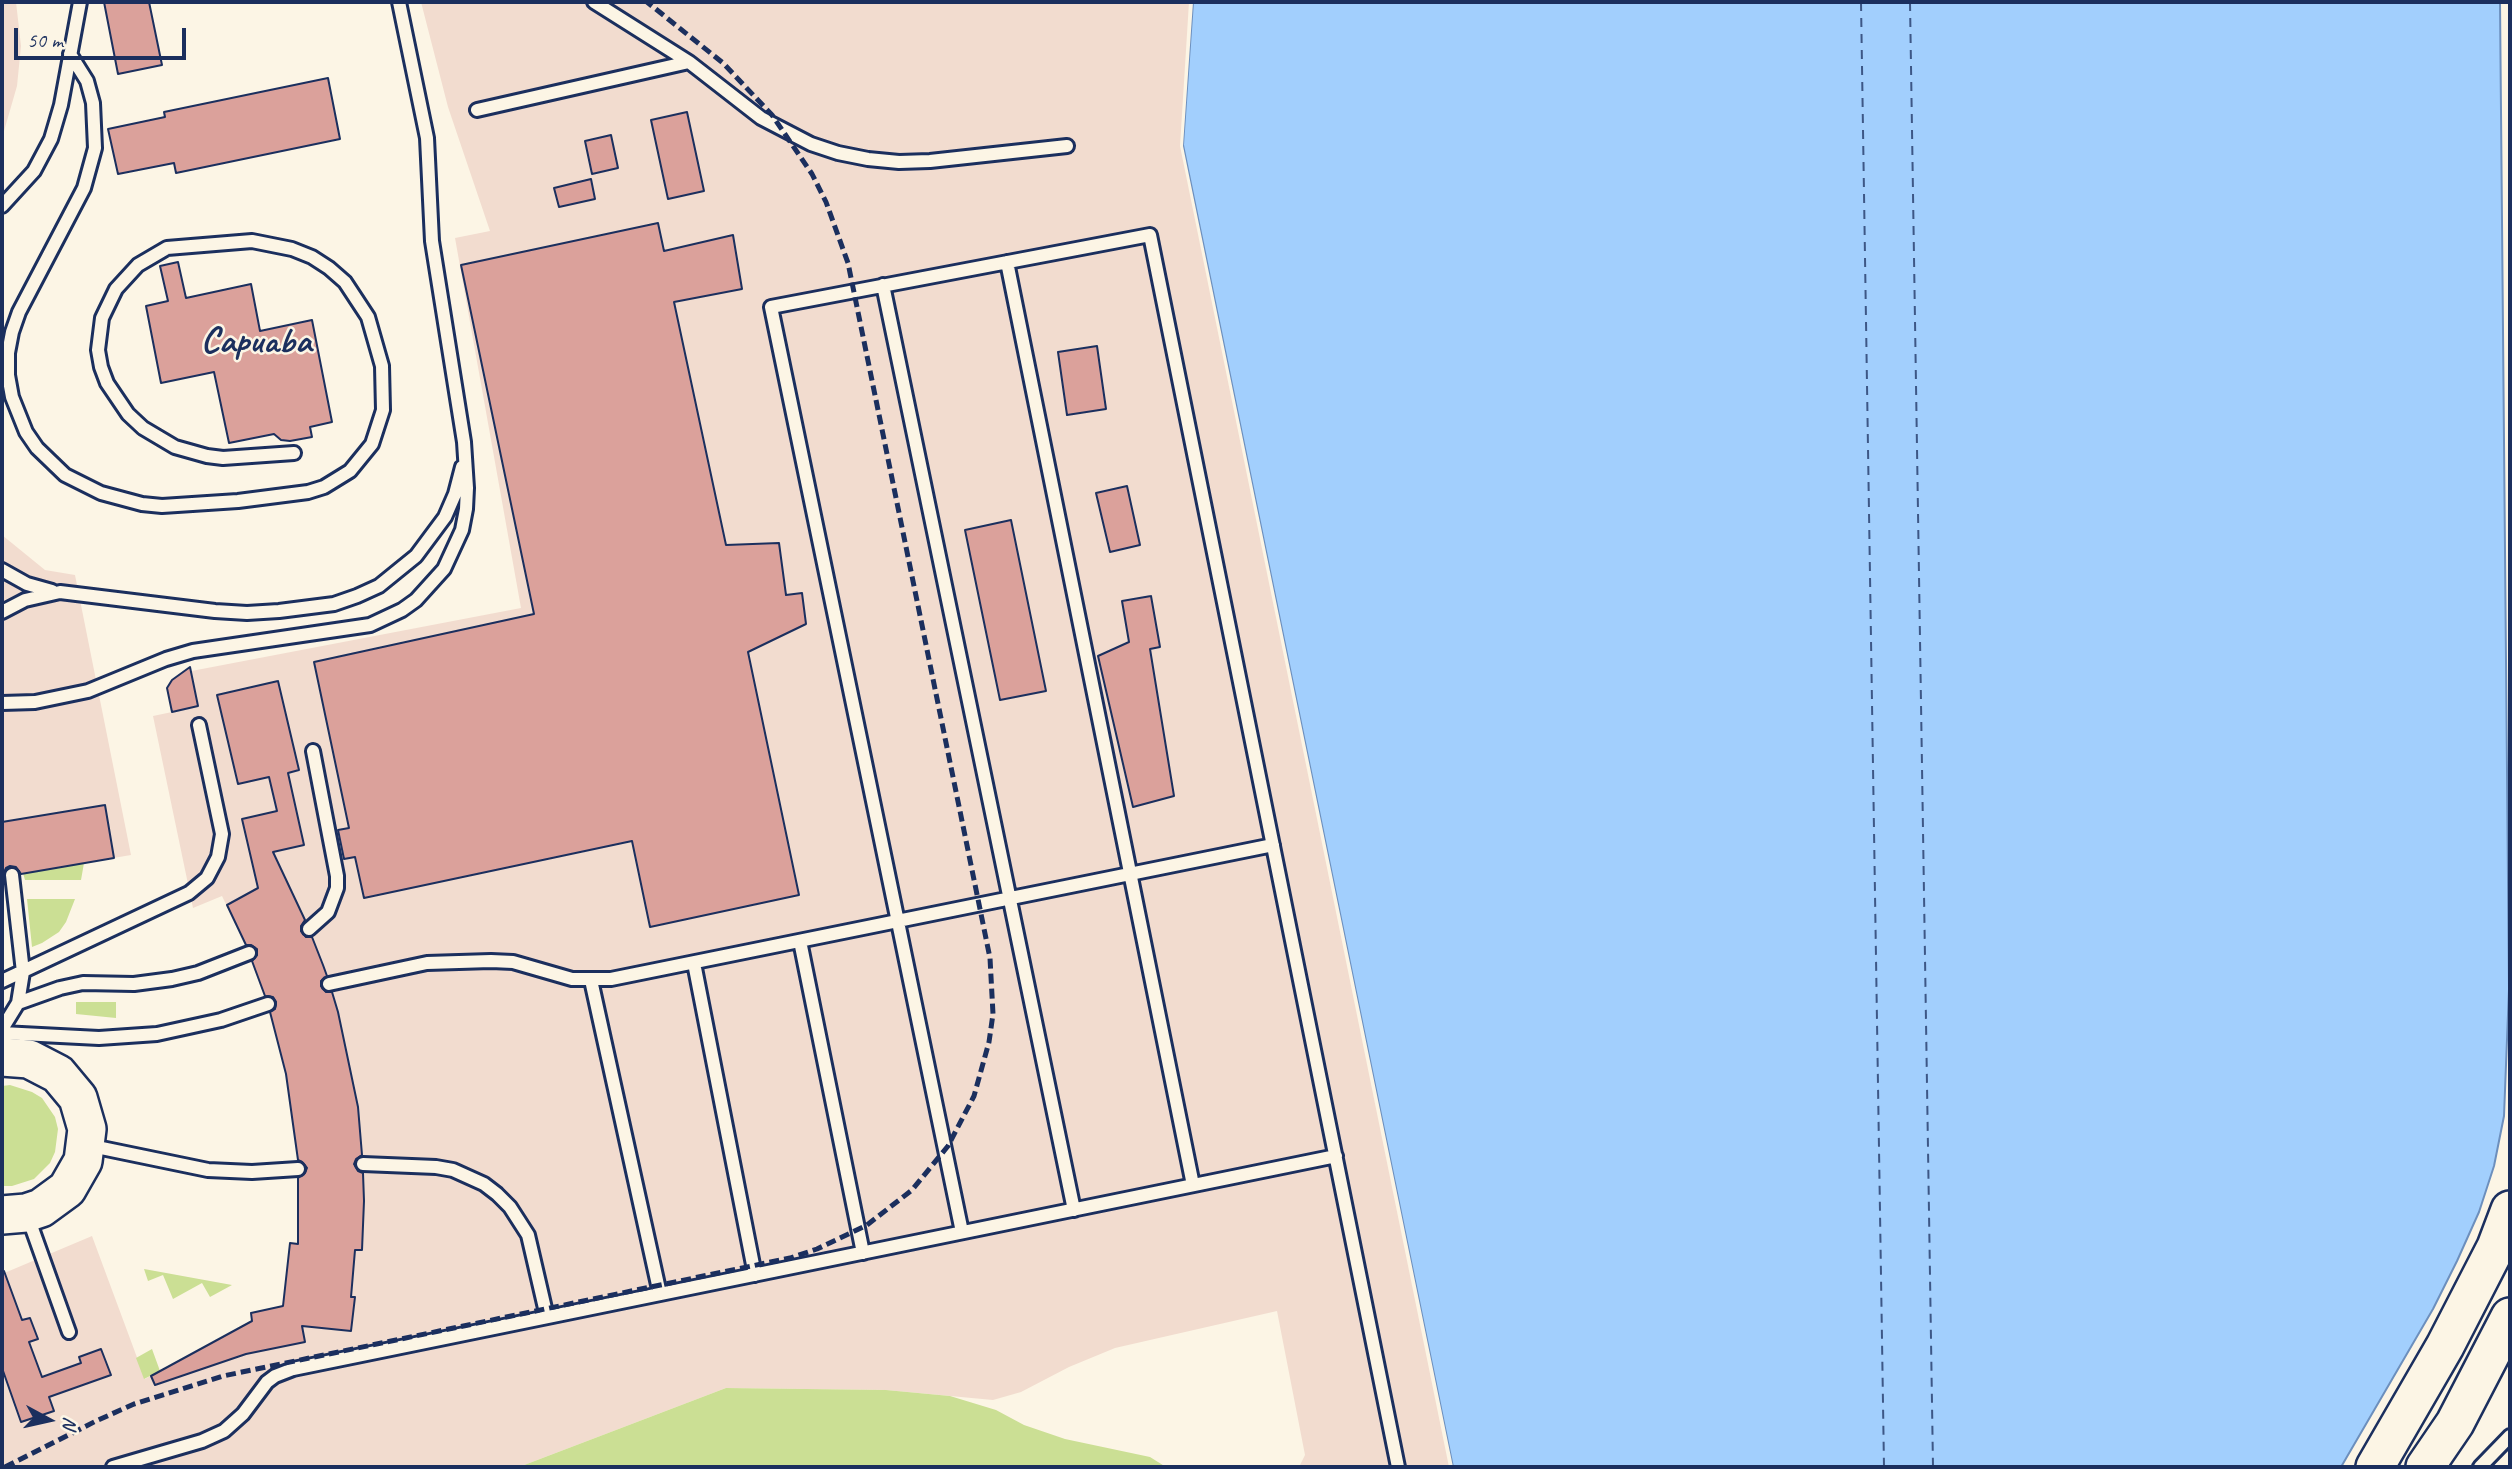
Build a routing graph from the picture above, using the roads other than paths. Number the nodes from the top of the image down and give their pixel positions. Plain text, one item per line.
1 (80, 2) edge
2 (399, 2) edge
3 (594, 2) edge
4 (70, 54) junction
5 (689, 62) junction
6 (477, 110) dead end
7 (1067, 146) dead end
8 (2, 206) edge
9 (1007, 262) junction
10 (883, 285) junction
11 (464, 442) junction
12 (295, 453) dead end
13 (2, 570) edge
14 (60, 593) junction
15 (2, 612) edge
16 (2, 704) edge
17 (199, 725) dead end
18 (313, 751) dead end
19 (1273, 845) junction
20 (1131, 874) junction
21 (12, 875) dead end
22 (1010, 899) junction
23 (898, 922) junction
24 (309, 929) dead end
25 (800, 941) junction
26 (249, 953) dead end
27 (694, 963) junction
28 (23, 972) junction
29 (592, 980) junction
30 (2, 981) edge
31 (329, 984) dead end
32 (18, 1003) junction
33 (268, 1004) dead end
34 (2, 1031) edge
35 (11, 1055) edge
36 (86, 1145) junction
37 (1336, 1156) junction
38 (363, 1164) dead end
39 (298, 1169) dead end
40 (1193, 1185) junction
41 (1074, 1210) junction
42 (2510, 1210) edge
43 (14, 1214) edge
44 (962, 1232) junction
45 (863, 1253) junction
46 (755, 1275) junction
47 (660, 1294) junction
48 (547, 1317) junction
49 (2510, 1317) edge
50 (69, 1332) dead end
51 (2510, 1363) edge
52 (2455, 1423) junction
53 (2510, 1436) edge
54 (113, 1467) edge
55 (1398, 1467) edge
56 (2375, 1467) edge
57 (2425, 1467) edge
58 (2480, 1467) edge

1 - 4 lane
2 - 11 lane
3 - 5 lane
4 - 8 lane
4 - 12 lane
5 - 6 lane
5 - 7 lane
9 - 10 lane
9 - 19 lane
9 - 20 lane
10 - 22 lane
10 - 23 lane
11 - 14 lane
11 - 16 lane
13 - 14 lane
14 - 15 lane
17 - 28 lane
18 - 24 lane
19 - 20 lane
19 - 37 lane
20 - 22 lane
20 - 40 lane
21 - 28 lane
22 - 23 lane
22 - 41 lane
23 - 25 lane
23 - 44 lane
25 - 27 lane
25 - 45 lane
26 - 32 lane
27 - 29 lane
27 - 46 lane
28 - 30 lane
28 - 32 lane
29 - 31 lane
29 - 47 lane
32 - 34 lane
33 - 34 lane
35 - 36 main road
36 - 39 lane
36 - 43 main road
37 - 40 lane
37 - 55 lane
38 - 48 lane
40 - 41 lane
41 - 44 lane
42 - 56 main road
43 - 50 lane
44 - 45 lane
45 - 46 lane
46 - 47 lane
47 - 48 lane
48 - 54 lane
49 - 52 main road
51 - 52 main road
52 - 57 main road
53 - 58 lane

